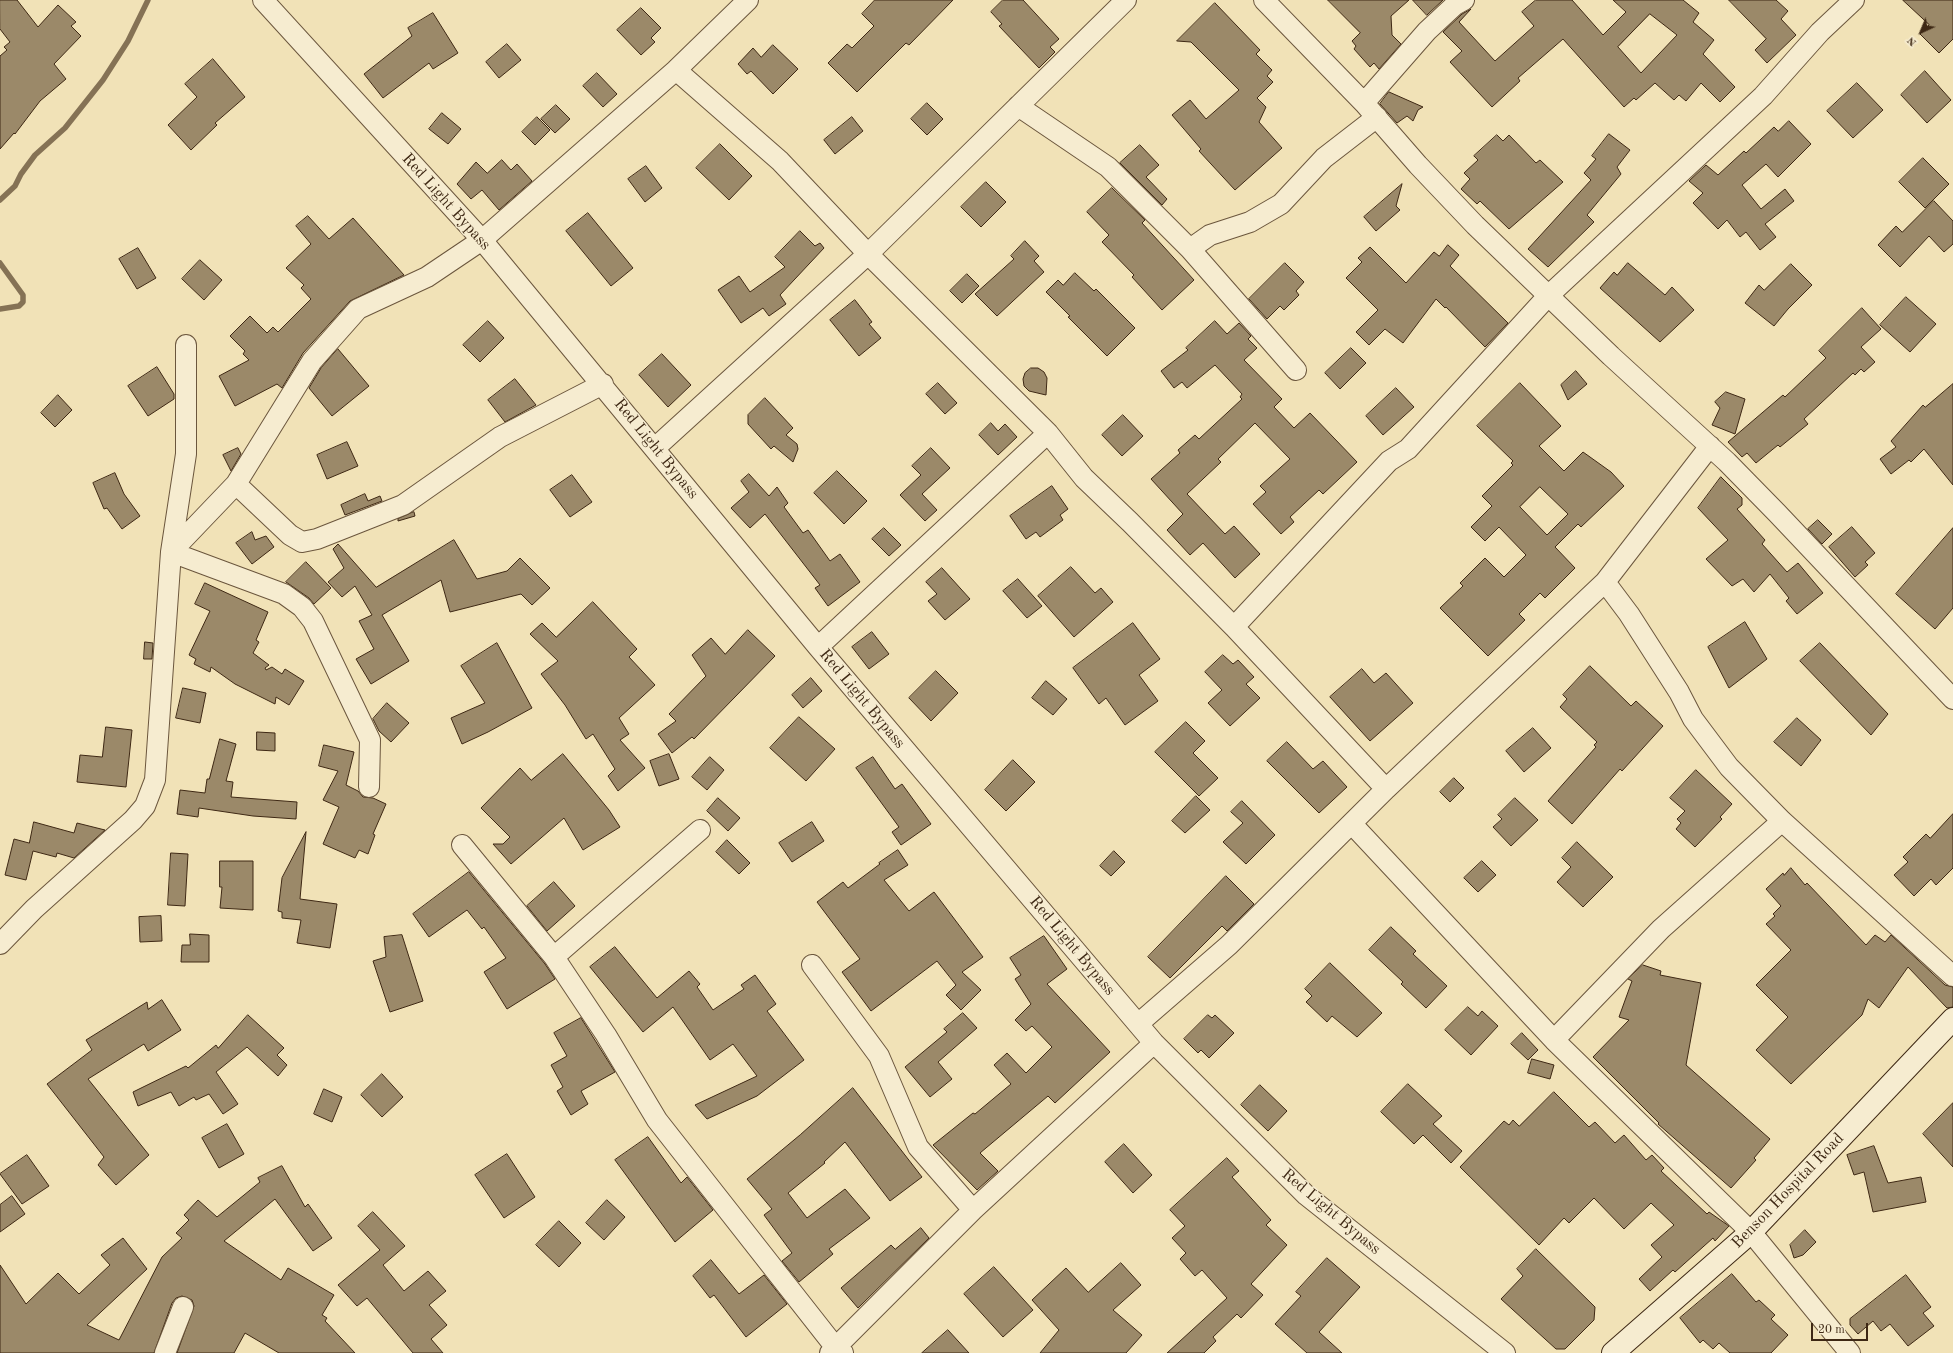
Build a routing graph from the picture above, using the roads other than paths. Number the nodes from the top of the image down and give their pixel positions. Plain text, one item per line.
1 (263, 0) edge
2 (748, 0) edge
3 (1126, 0) edge
4 (1264, 0) edge
5 (1464, 0) edge
6 (1854, 0) edge
7 (676, 70) junction
8 (1018, 106) junction
9 (1371, 110) junction
10 (482, 240) junction
11 (1190, 249) junction
12 (868, 254) junction
13 (1548, 296) junction
14 (186, 345) dead end
15 (1296, 370) dead end
16 (603, 384) junction
17 (1048, 433) junction
18 (1710, 446) junction
19 (655, 448) junction
20 (236, 484) junction
21 (171, 552) junction
22 (1605, 582) junction
23 (1234, 627) junction
24 (818, 647) junction
25 (1953, 699) edge
26 (369, 787) dead end
27 (1386, 789) junction
28 (1782, 822) junction
29 (1352, 824) junction
30 (700, 830) dead end
31 (462, 845) dead end
32 (0, 944) edge
33 (554, 957) junction
34 (812, 965) dead end
35 (1953, 976) edge
36 (1953, 1019) edge
37 (1138, 1024) junction
38 (1554, 1040) junction
39 (1154, 1044) junction
40 (973, 1210) junction
41 (1751, 1232) junction
42 (183, 1307) dead end
43 (836, 1351) edge
44 (165, 1353) edge
45 (1505, 1353) edge
46 (1613, 1353) edge
47 (1850, 1353) edge

1 - 10 street, Red Light Bypass
2 - 7 street
3 - 8 street
4 - 9 street
5 - 9 street
6 - 13 street
7 - 10 street
7 - 12 street
8 - 11 street
8 - 12 street
9 - 11 street
9 - 13 street
10 - 16 street, Red Light Bypass
10 - 20 street
11 - 15 street
12 - 17 street
12 - 19 street
13 - 18 street
13 - 23 street
14 - 21 street
16 - 19 street, Red Light Bypass
16 - 20 street
17 - 23 street
17 - 24 street
18 - 22 street
18 - 25 street
19 - 24 street, Red Light Bypass
20 - 21 street
21 - 26 street
21 - 32 street
22 - 27 street
22 - 28 street
23 - 27 street
24 - 37 street, Red Light Bypass
27 - 29 street
28 - 35 street
28 - 38 street
29 - 37 street
29 - 38 street
30 - 33 street
31 - 33 street
33 - 43 street
34 - 40 street
36 - 41 street, Benson Hospital Road
37 - 39 street, Red Light Bypass
38 - 41 street
39 - 40 street
39 - 45 street, Red Light Bypass
40 - 43 street
41 - 46 street, Benson Hospital Road
41 - 47 street
42 - 44 street

